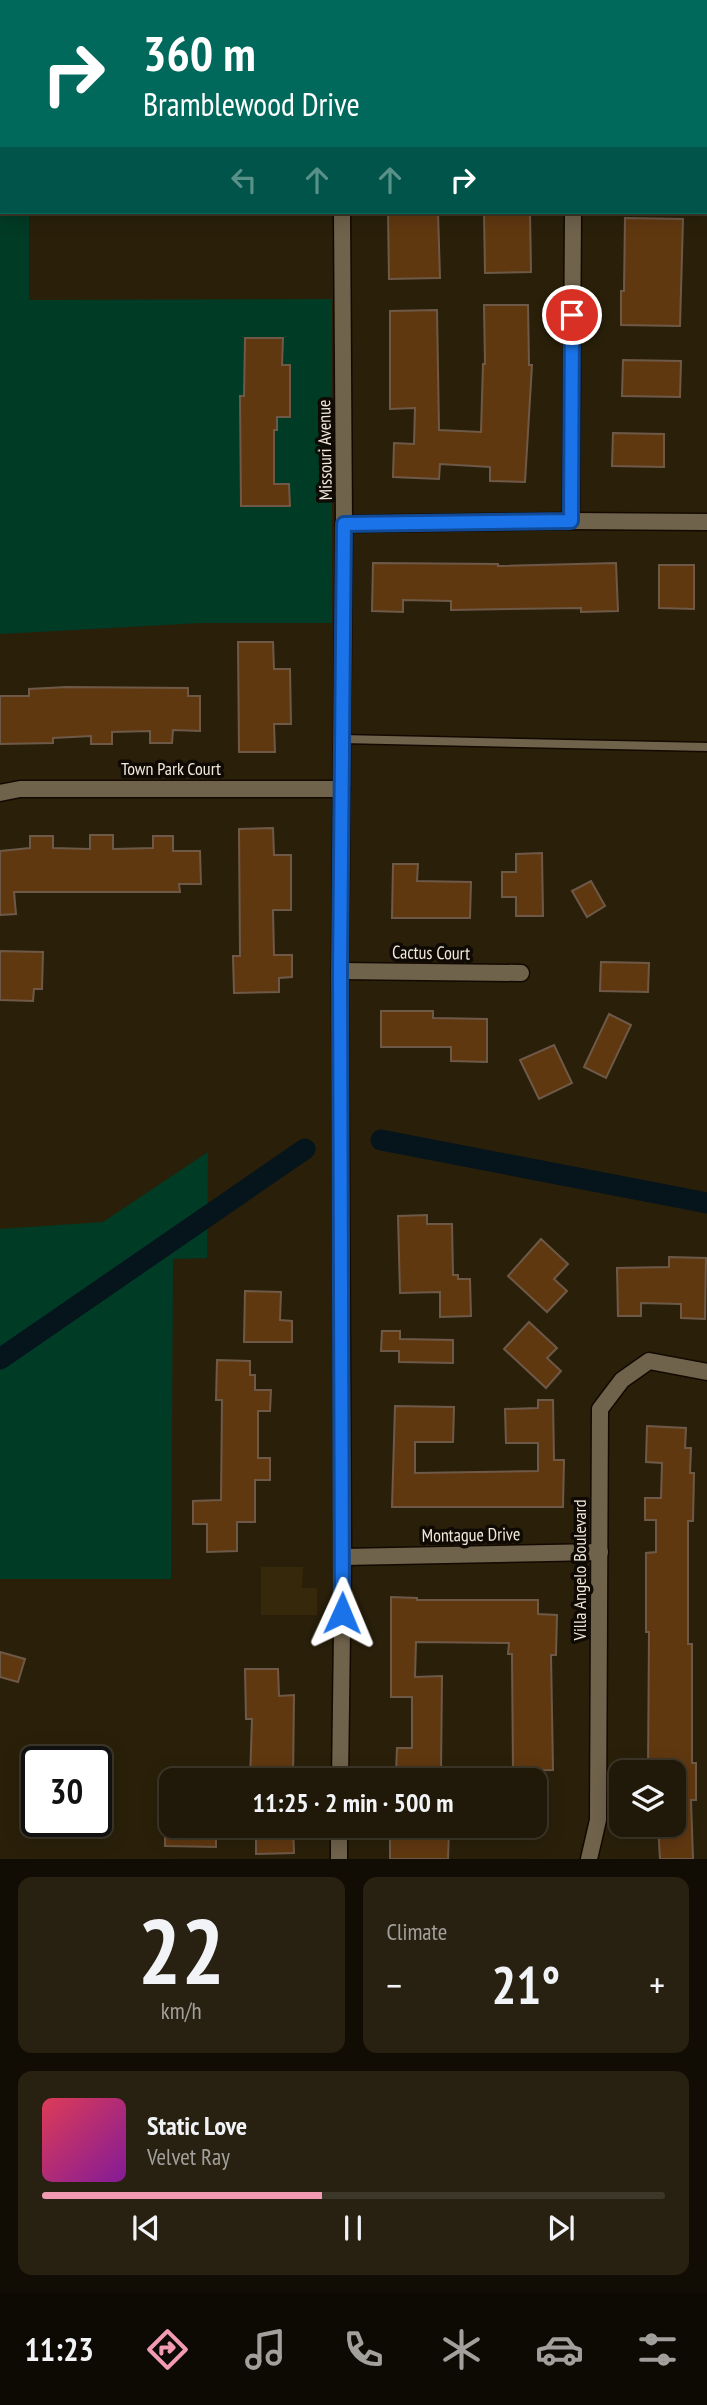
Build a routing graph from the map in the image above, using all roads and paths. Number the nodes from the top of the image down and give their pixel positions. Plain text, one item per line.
1 (342, 214) edge
2 (573, 214) edge
3 (571, 521) junction
4 (707, 522) edge
5 (344, 524) junction
6 (342, 739) junction
7 (707, 747) edge
8 (342, 789) junction
9 (0, 793) edge
10 (340, 971) junction
11 (521, 973) dead end
12 (707, 1372) edge
13 (600, 1552) junction
14 (343, 1557) junction
15 (340, 1768) edge
16 (340, 1838) edge
17 (339, 1859) edge
18 (589, 1859) edge

1 - 5 street, Missouri Avenue
2 - 3 street
3 - 4 street
3 - 5 street
5 - 6 street, Missouri Avenue
6 - 7 lane
6 - 8 street, Missouri Avenue
8 - 9 street, Town Park Court
8 - 10 street, Missouri Avenue
10 - 11 street, Cactus Court
10 - 14 street, Missouri Avenue
12 - 13 street, Villa Angelo Boulevard
13 - 14 street, Montague Drive
13 - 18 street, Villa Angelo Boulevard
14 - 15 street, Missouri Avenue
16 - 17 street

